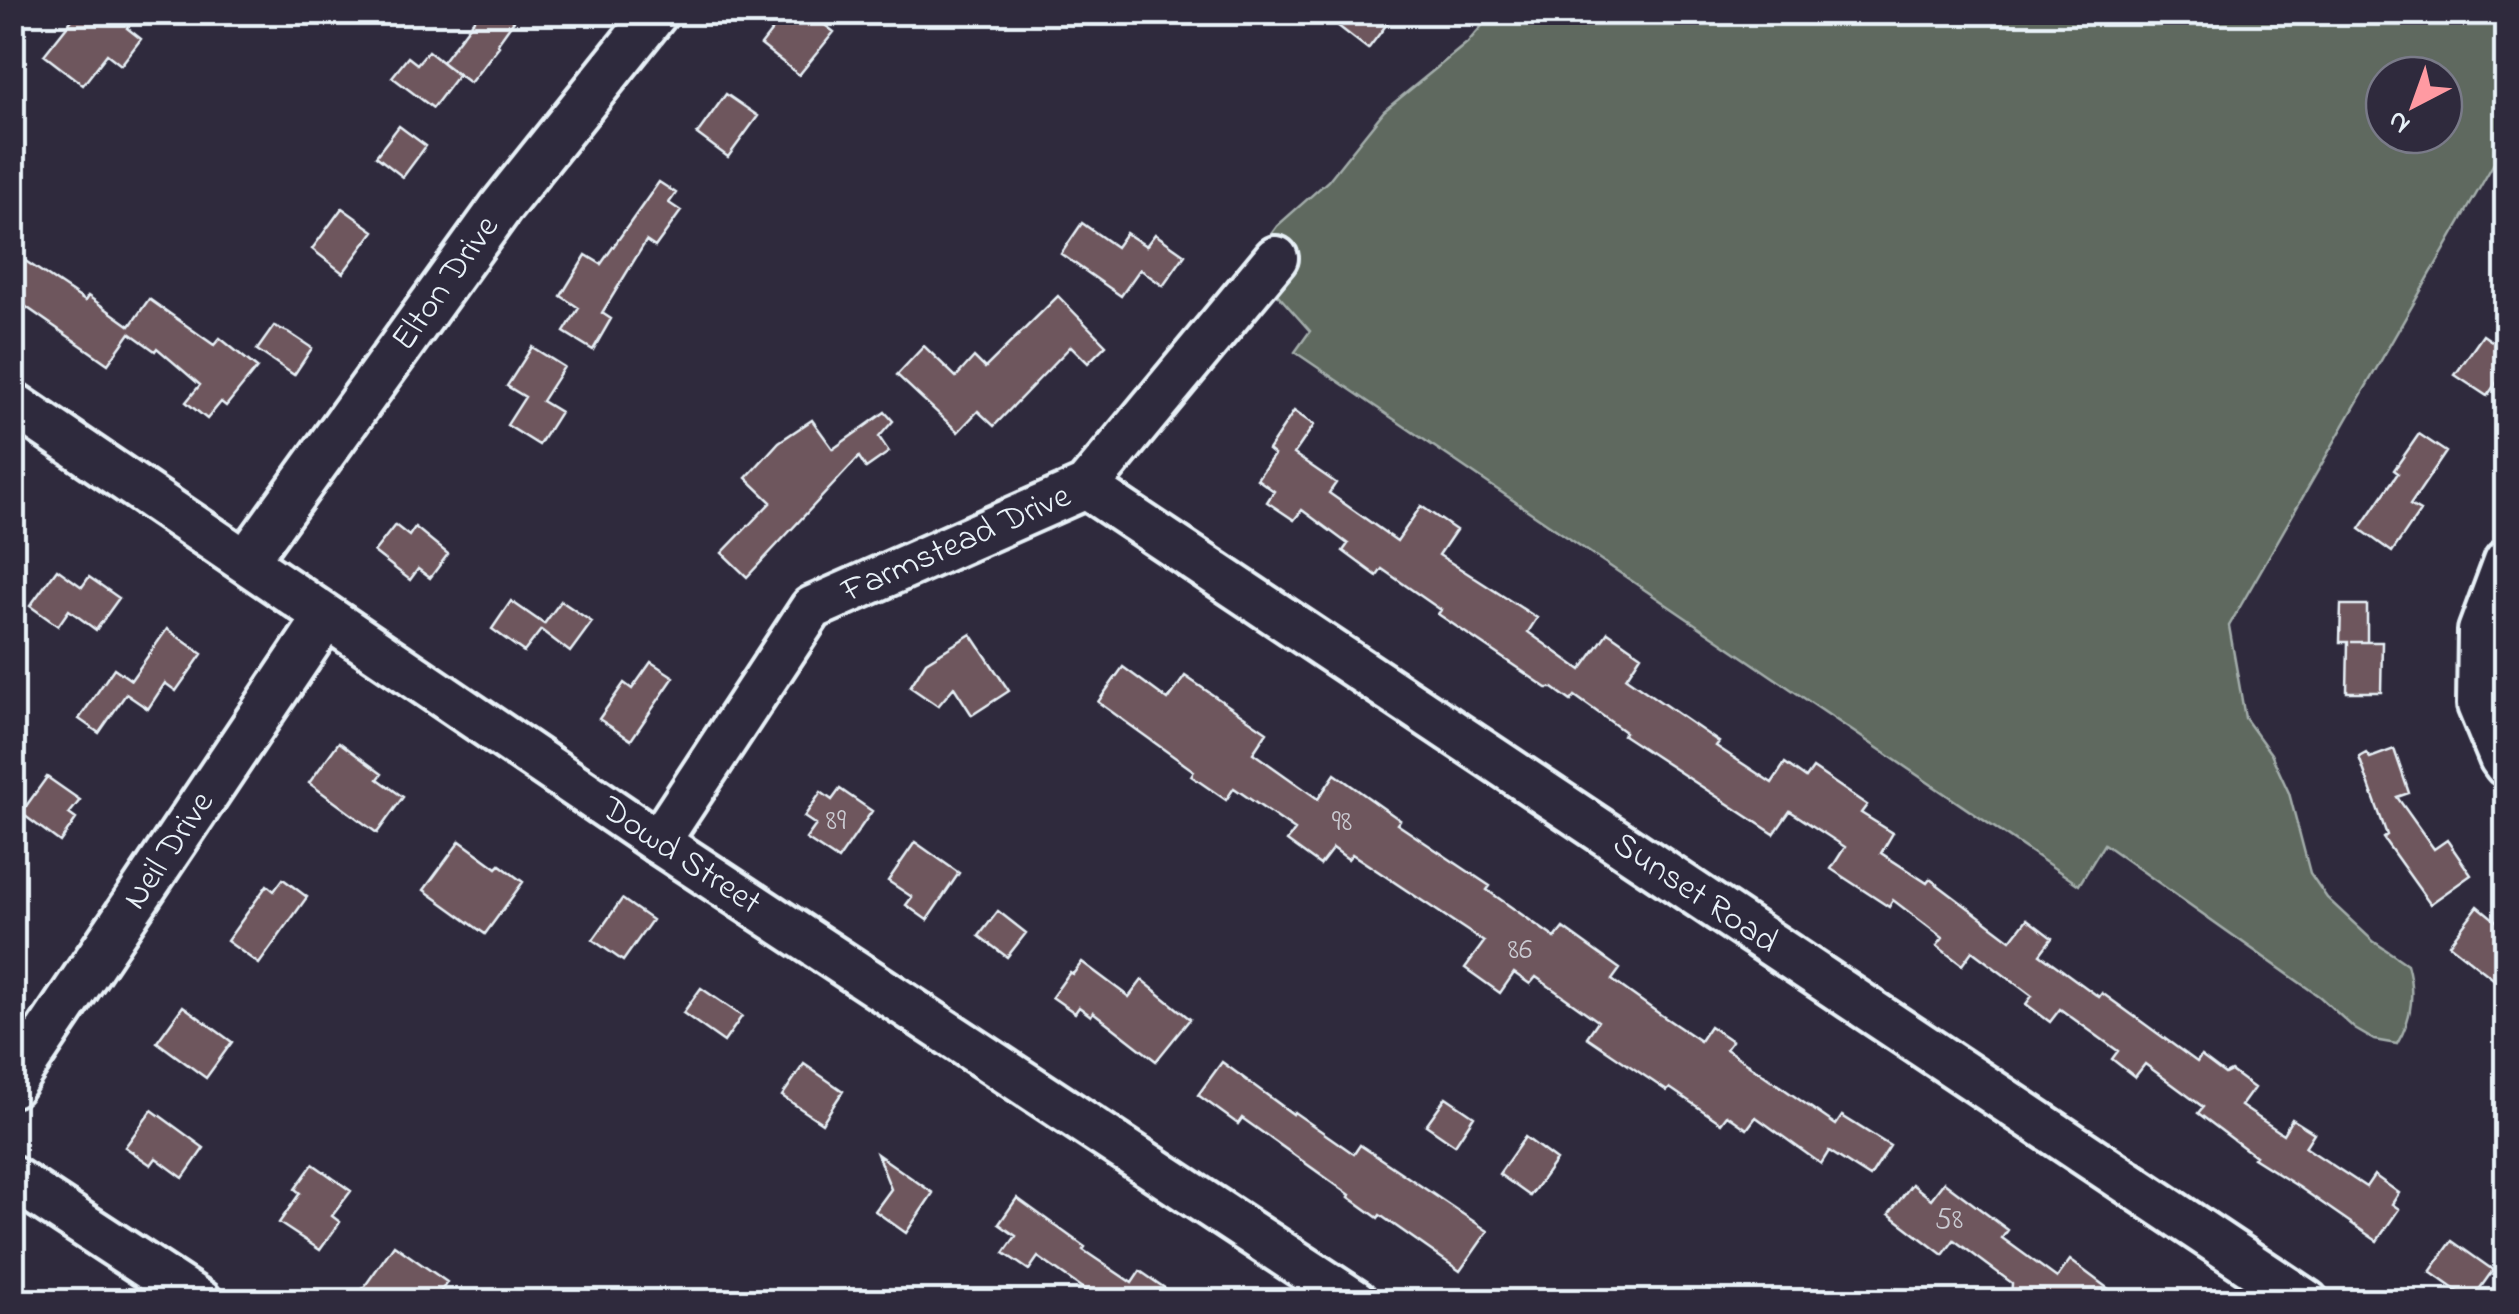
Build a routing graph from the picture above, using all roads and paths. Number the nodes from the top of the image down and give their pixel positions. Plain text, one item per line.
1 (658, 12) edge
2 (1276, 258) dead end
3 (12, 403) edge
4 (1086, 487) junction
5 (2506, 561) edge
6 (246, 562) junction
7 (326, 617) junction
8 (2506, 766) edge
9 (658, 842) junction
10 (12, 1085) edge
11 (12, 1178) edge
12 (201, 1302) edge
13 (1356, 1302) edge
14 (2307, 1302) edge

1 - 6 street, Elton Drive
2 - 4 street, Farmstead Drive
3 - 6 street, Dowd Street
4 - 9 street, Farmstead Drive
4 - 14 street, Sunset Road
5 - 8 street
6 - 7 street, Dowd Street
7 - 9 street, Dowd Street
7 - 10 street, Neil Drive
9 - 13 street, Dowd Street
11 - 12 street

